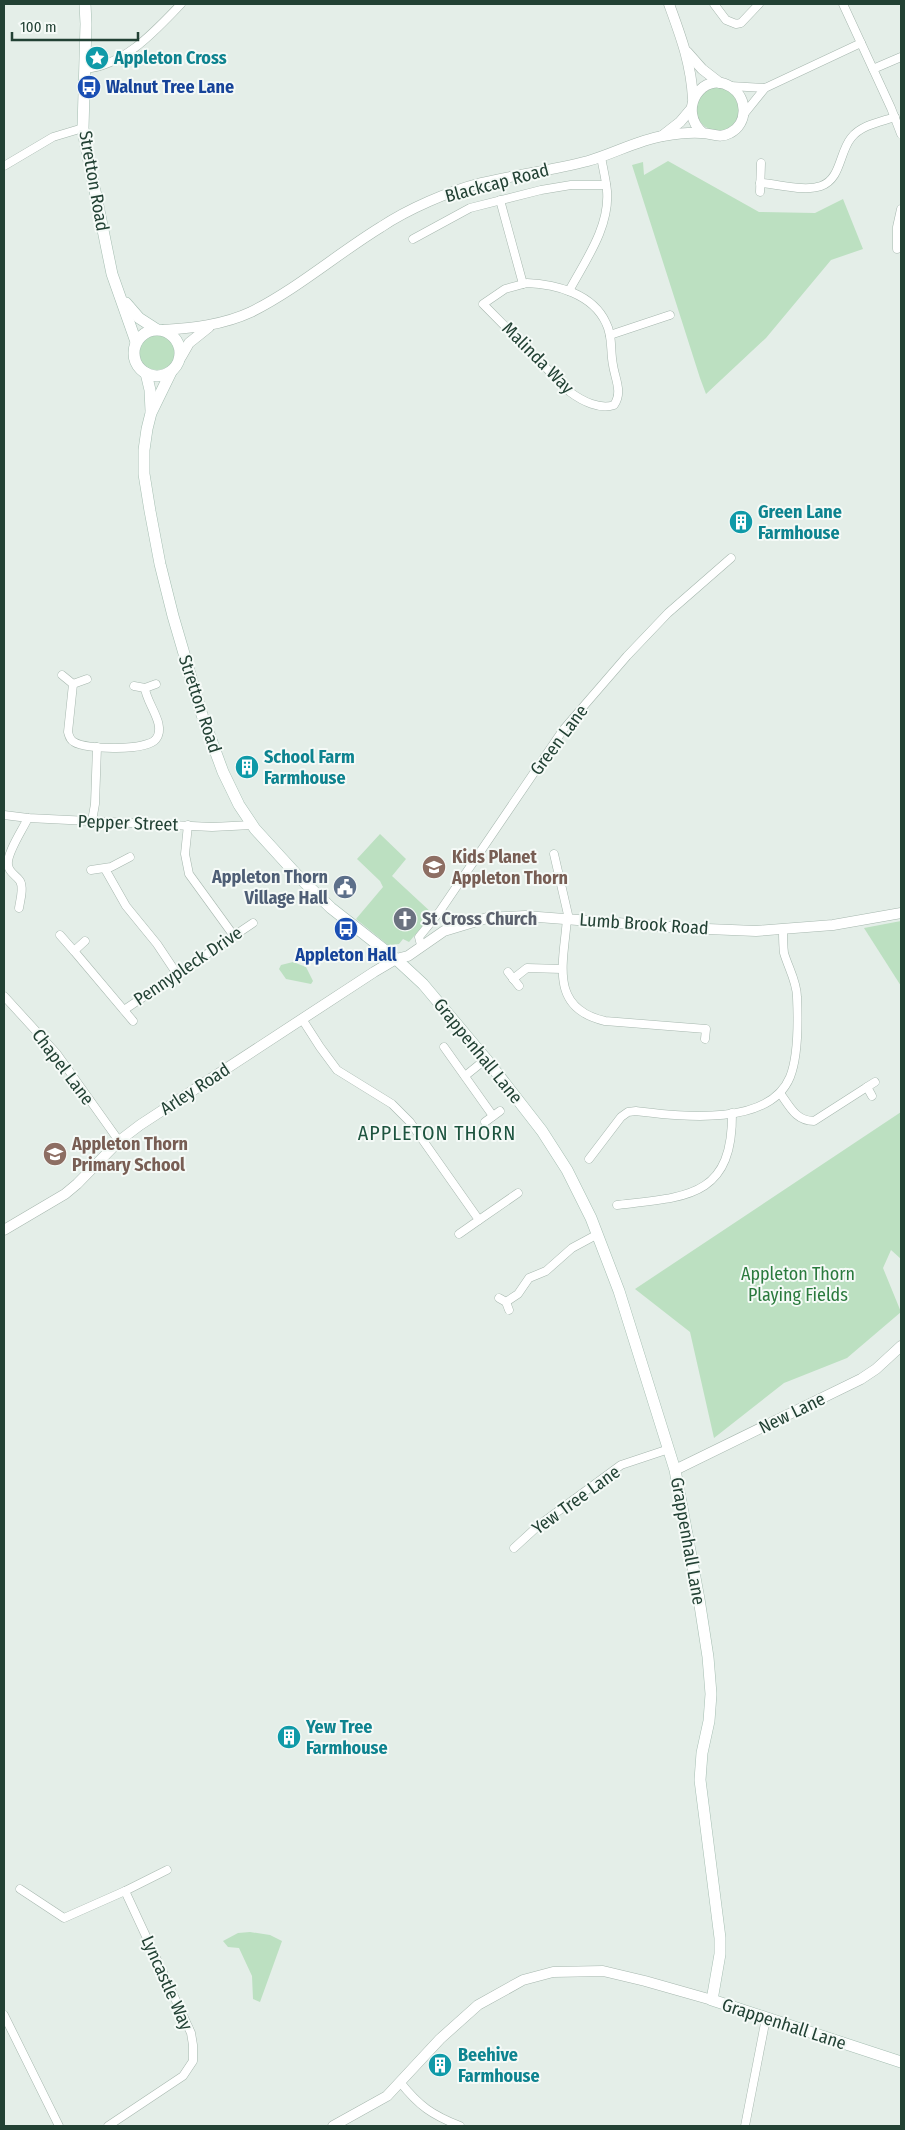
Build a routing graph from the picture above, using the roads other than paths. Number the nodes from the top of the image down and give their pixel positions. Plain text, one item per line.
1 (85, 4) edge
2 (181, 4) edge
3 (669, 4) edge
4 (714, 4) edge
5 (759, 4) edge
6 (843, 4) edge
7 (861, 43) junction
8 (687, 51) junction
9 (901, 57) edge
10 (84, 69) junction
11 (873, 69) junction
12 (725, 85) junction
13 (765, 88) junction
14 (692, 104) junction
15 (744, 114) junction
16 (895, 117) junction
17 (83, 128) junction
18 (703, 133) junction
19 (901, 134) edge
20 (661, 136) junction
21 (601, 157) junction
22 (761, 163) dead end
23 (4, 166) edge
24 (760, 182) junction
25 (606, 185) junction
26 (760, 192) dead end
27 (500, 200) junction
28 (901, 208) edge
29 (413, 239) dead end
30 (897, 249) dead end
31 (523, 284) junction
32 (568, 291) junction
33 (120, 296) junction
34 (670, 315) dead end
35 (212, 325) junction
36 (159, 329) junction
37 (610, 335) junction
38 (136, 342) junction
39 (181, 357) junction
40 (171, 372) junction
41 (146, 373) junction
42 (151, 413) junction
43 (731, 558) dead end
44 (62, 675) dead end
45 (87, 680) dead end
46 (73, 684) junction
47 (156, 684) dead end
48 (134, 686) dead end
49 (145, 688) junction
50 (97, 747) junction
51 (4, 814) edge
52 (28, 818) junction
53 (92, 822) junction
54 (188, 825) junction
55 (252, 825) junction
56 (554, 854) dead end
57 (130, 857) dead end
58 (105, 869) junction
59 (91, 870) dead end
60 (18, 908) dead end
61 (901, 913) edge
62 (568, 918) junction
63 (253, 923) dead end
64 (783, 930) junction
65 (60, 936) dead end
66 (234, 936) junction
67 (85, 941) dead end
68 (421, 946) junction
69 (74, 951) junction
70 (396, 959) junction
71 (562, 969) junction
72 (177, 974) junction
73 (513, 979) dead end
74 (4, 996) edge
75 (124, 1010) junction
76 (302, 1019) junction
77 (133, 1021) dead end
78 (705, 1038) dead end
79 (444, 1047) dead end
80 (486, 1059) junction
81 (465, 1076) junction
82 (875, 1082) dead end
83 (867, 1086) junction
84 (780, 1093) junction
85 (872, 1096) dead end
86 (500, 1111) dead end
87 (732, 1114) junction
88 (492, 1116) junction
89 (485, 1122) dead end
90 (119, 1141) junction
91 (589, 1159) dead end
92 (518, 1193) dead end
93 (615, 1205) dead end
94 (479, 1220) junction
95 (4, 1230) edge
96 (459, 1234) dead end
97 (598, 1234) junction
98 (509, 1310) dead end
99 (901, 1346) edge
100 (669, 1448) junction
101 (675, 1470) junction
102 (514, 1548) dead end
103 (167, 1870) dead end
104 (20, 1889) dead end
105 (125, 1891) junction
106 (712, 2000) junction
107 (4, 2014) edge
108 (766, 2018) junction
109 (901, 2062) edge
110 (400, 2082) junction
111 (59, 2126) edge
112 (108, 2126) edge
113 (333, 2126) edge
114 (460, 2126) edge
115 (745, 2126) edge

1 - 10 main road, Stretton Road
2 - 10 street
3 - 8 street
4 - 5 street
6 - 7 street
7 - 11 street
7 - 13 street
8 - 12 street
8 - 14 street
9 - 11 street
10 - 17 main road, Stretton Road
11 - 16 street
12 - 13 street
12 - 14 street
12 - 15 street
13 - 15 street
14 - 18 street
14 - 20 street, Blackcap Road
15 - 18 street
16 - 19 street
16 - 24 street
17 - 23 street
17 - 33 main road, Stretton Road
18 - 20 street, Blackcap Road
20 - 21 street, Blackcap Road
21 - 25 street
21 - 35 street, Blackcap Road
22 - 24 street
24 - 26 street
25 - 27 street
25 - 32 street
27 - 29 street
27 - 31 street
28 - 30 street
31 - 32 street
31 - 37 street, Malinda Way
32 - 37 street
33 - 36 main road, Stretton Road
33 - 38 main road, Stretton Road
34 - 37 street
35 - 36 street, Blackcap Road
35 - 39 street, Blackcap Road
36 - 38 main road
36 - 39 main road
38 - 41 main road
39 - 40 main road
40 - 41 main road
40 - 42 main road, Stretton Road
41 - 42 main road, Stretton Road
42 - 55 main road, Stretton Road
43 - 68 street, Green Lane
44 - 46 street
45 - 46 street
46 - 50 street
47 - 49 street
48 - 49 street
49 - 50 street
50 - 53 street
51 - 52 street, Pepper Street
52 - 53 street, Pepper Street
52 - 60 street
53 - 54 street, Pepper Street
54 - 55 street, Pepper Street
54 - 66 street
55 - 70 main road, Stretton Road
56 - 62 street
57 - 58 street
58 - 59 street
58 - 72 street
61 - 64 street, Lumb Brook Road
62 - 64 street, Lumb Brook Road
62 - 68 street, Lumb Brook Road
62 - 71 street
63 - 66 street, Pennypleck Drive
64 - 84 street
65 - 69 street
66 - 72 street, Pennypleck Drive
67 - 69 street
68 - 70 street, Lumb Brook Road
69 - 75 street
70 - 76 street, Arley Road
70 - 80 main road, Grappenhall Lane
71 - 73 street
71 - 78 street
72 - 75 street, Pennypleck Drive
74 - 90 street, Chapel Lane
75 - 77 street
76 - 90 street, Arley Road
76 - 94 street
79 - 81 street
80 - 81 street
80 - 97 main road, Grappenhall Lane
81 - 88 street
82 - 83 street
83 - 84 street
83 - 85 street
84 - 87 street
86 - 88 street
87 - 91 street
87 - 93 street
88 - 89 street
90 - 95 street, Arley Road
92 - 94 street
94 - 96 street
97 - 98 street
97 - 100 main road, Grappenhall Lane
99 - 101 street, New Lane
100 - 101 main road, Grappenhall Lane
100 - 102 street, Yew Tree Lane
101 - 106 main road, Grappenhall Lane
103 - 105 street
104 - 105 street
105 - 112 street, Lyncastle Way
106 - 108 main road, Grappenhall Lane
106 - 110 street
107 - 111 street
108 - 109 main road, Grappenhall Lane
108 - 115 street
110 - 113 street
110 - 114 street

